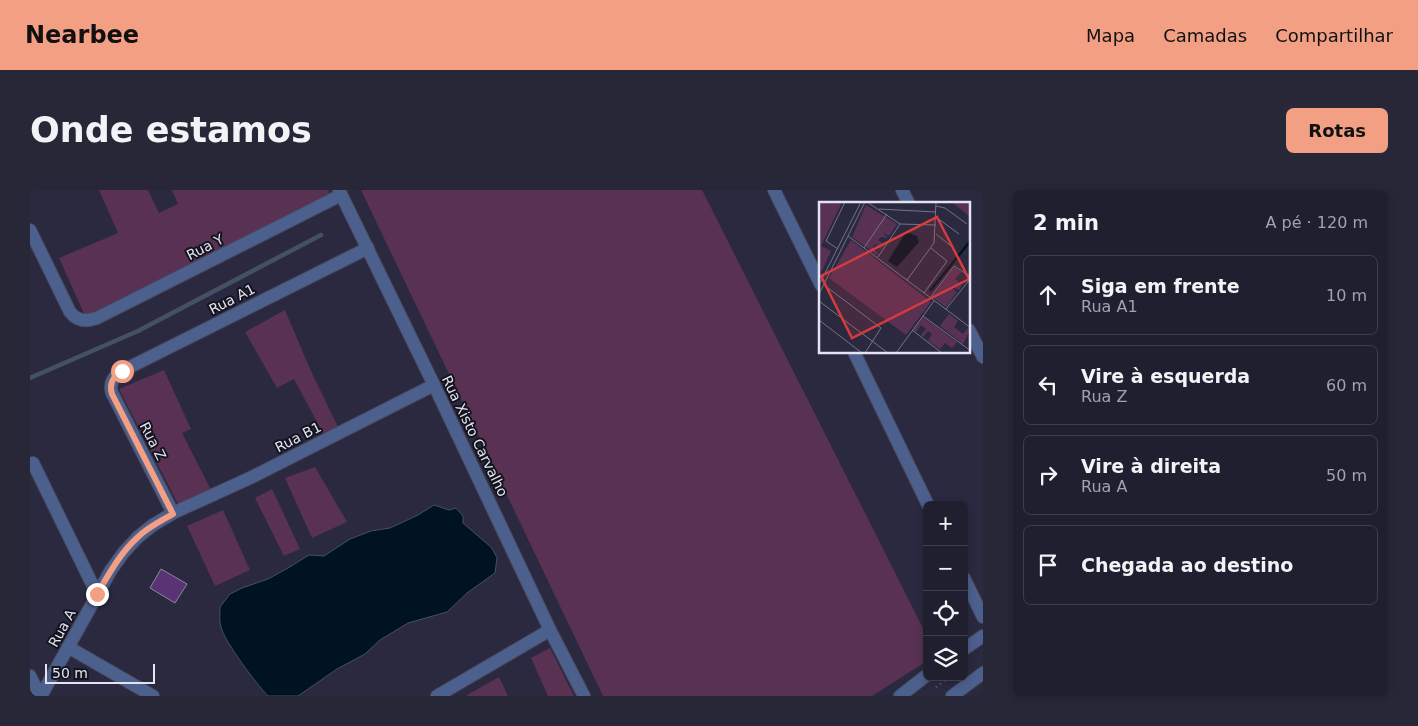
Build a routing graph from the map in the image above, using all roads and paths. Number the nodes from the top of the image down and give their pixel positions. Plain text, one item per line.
1 (774, 190) edge
2 (902, 190) edge
3 (340, 192) edge
4 (908, 202) edge
5 (30, 230) edge
6 (368, 248) junction
7 (819, 283) edge
8 (971, 334) edge
9 (855, 354) edge
10 (983, 357) edge
11 (112, 381) joint
12 (434, 385) junction
13 (33, 463) dead end
14 (926, 501) edge
15 (173, 514) junction
16 (968, 586) edge
17 (97, 594) junction
18 (983, 617) edge
19 (550, 630) junction
20 (983, 636) edge
21 (968, 646) edge
22 (68, 647) junction
23 (983, 673) edge
24 (30, 676) edge
25 (923, 679) edge
26 (966, 692) edge
27 (41, 696) edge
28 (153, 696) edge
29 (438, 696) edge
30 (584, 696) edge
31 (900, 696) edge
32 (952, 696) edge

1 - 7 street
2 - 4 street
3 - 5 street, Rua Y
3 - 6 street, Rua Xisto Carvalho
6 - 11 street, Rua A1
6 - 12 street, Rua Xisto Carvalho
8 - 10 street
9 - 14 street
11 - 15 street, Rua Z
12 - 15 street, Rua B1
12 - 19 street, Rua Xisto Carvalho
13 - 17 street
15 - 17 street, Rua A
16 - 18 street
17 - 22 street, Rua A
19 - 29 street
19 - 30 street, Rua Xisto Carvalho
20 - 21 street
22 - 27 street, Rua A
22 - 28 street
23 - 26 street
24 - 27 street
25 - 31 street
26 - 32 street

